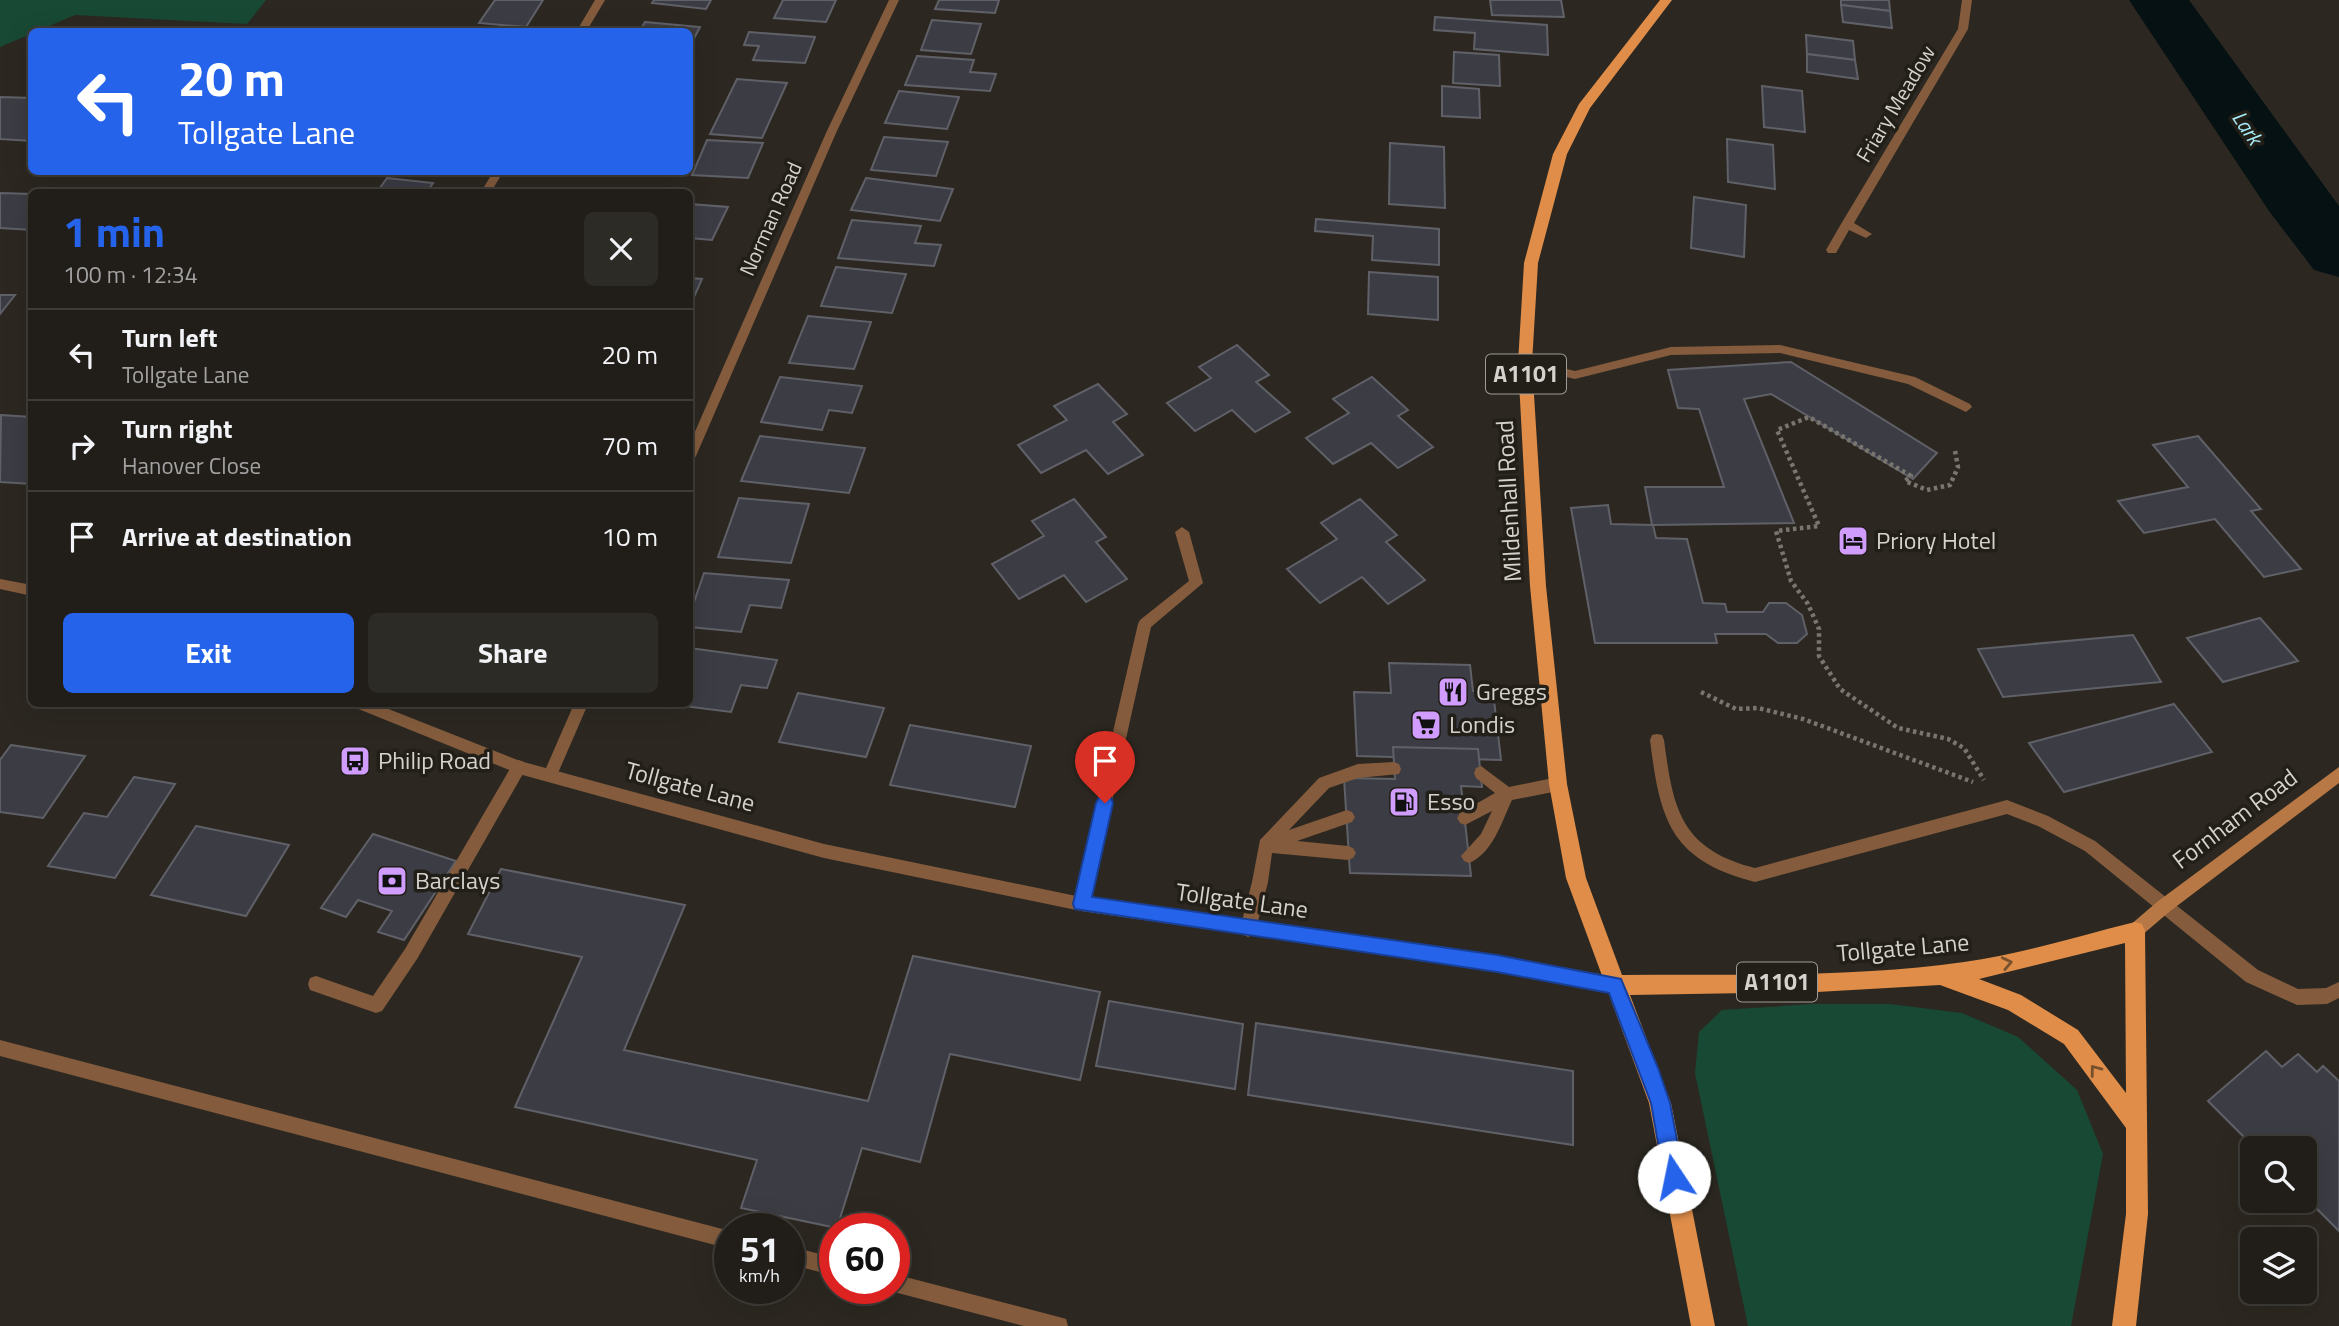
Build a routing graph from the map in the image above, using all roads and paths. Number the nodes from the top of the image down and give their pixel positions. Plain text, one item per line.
1 (600, 0) edge
2 (894, 0) edge
3 (1666, 0) edge
4 (1967, 0) edge
5 (583, 28) edge
6 (1847, 224) junction
7 (1866, 234) dead end
8 (1832, 250) dead end
9 (1525, 363) junction
10 (1966, 407) dead end
11 (693, 449) edge
12 (1955, 451) dead end
13 (1182, 532) dead end
14 (0, 584) edge
15 (28, 590) edge
16 (1701, 692) dead end
17 (369, 707) edge
18 (580, 707) edge
19 (1657, 740) dead end
20 (519, 767) junction
21 (1394, 769) dead end
22 (1481, 773) dead end
23 (2339, 774) edge
24 (550, 775) junction
25 (1558, 784) junction
26 (1992, 792) junction
27 (1507, 794) junction
28 (2007, 807) junction
29 (1347, 817) dead end
30 (1465, 818) dead end
31 (1265, 845) junction
32 (1348, 853) dead end
33 (1469, 856) dead end
34 (1082, 904) junction
35 (2163, 906) junction
36 (1248, 929) junction
37 (2135, 931) junction
38 (1940, 975) junction
39 (316, 984) dead end
40 (1615, 985) junction
41 (2339, 990) edge
42 (0, 1048) edge
43 (2136, 1124) junction
44 (714, 1236) edge
45 (910, 1287) edge
46 (1059, 1326) edge
47 (1703, 1326) edge
48 (2124, 1326) edge

1 - 5 street
2 - 11 street, Norman Road
3 - 9 main road, Mildenhall Road / A1101
4 - 6 street, Friary Meadow
6 - 7 street
6 - 8 street, Friary Meadow
9 - 10 street
9 - 25 main road, Mildenhall Road / A1101
12 - 26 path
13 - 34 street
14 - 15 street
16 - 26 path
17 - 20 street, Tollgate Lane
18 - 24 street
19 - 28 street
20 - 24 street, Tollgate Lane
20 - 39 street
21 - 31 street
22 - 27 street
23 - 35 main road, Fornham Road
24 - 34 street, Tollgate Lane
25 - 27 street
25 - 40 main road, Mildenhall Road / A1101
26 - 28 path
27 - 30 street
27 - 33 street
28 - 35 street
29 - 31 street
31 - 32 street
31 - 36 street
34 - 36 street, Tollgate Lane
35 - 37 main road, Fornham Road
35 - 41 street
36 - 40 street, Tollgate Lane
38 -> 37 main road, Tollgate Lane / A1101
37 - 43 main road
38 - 40 main road, Tollgate Lane / A1101
43 -> 38 main road, A1101
40 - 47 main road, A1101
42 - 44 street
43 - 48 main road
45 - 46 street

